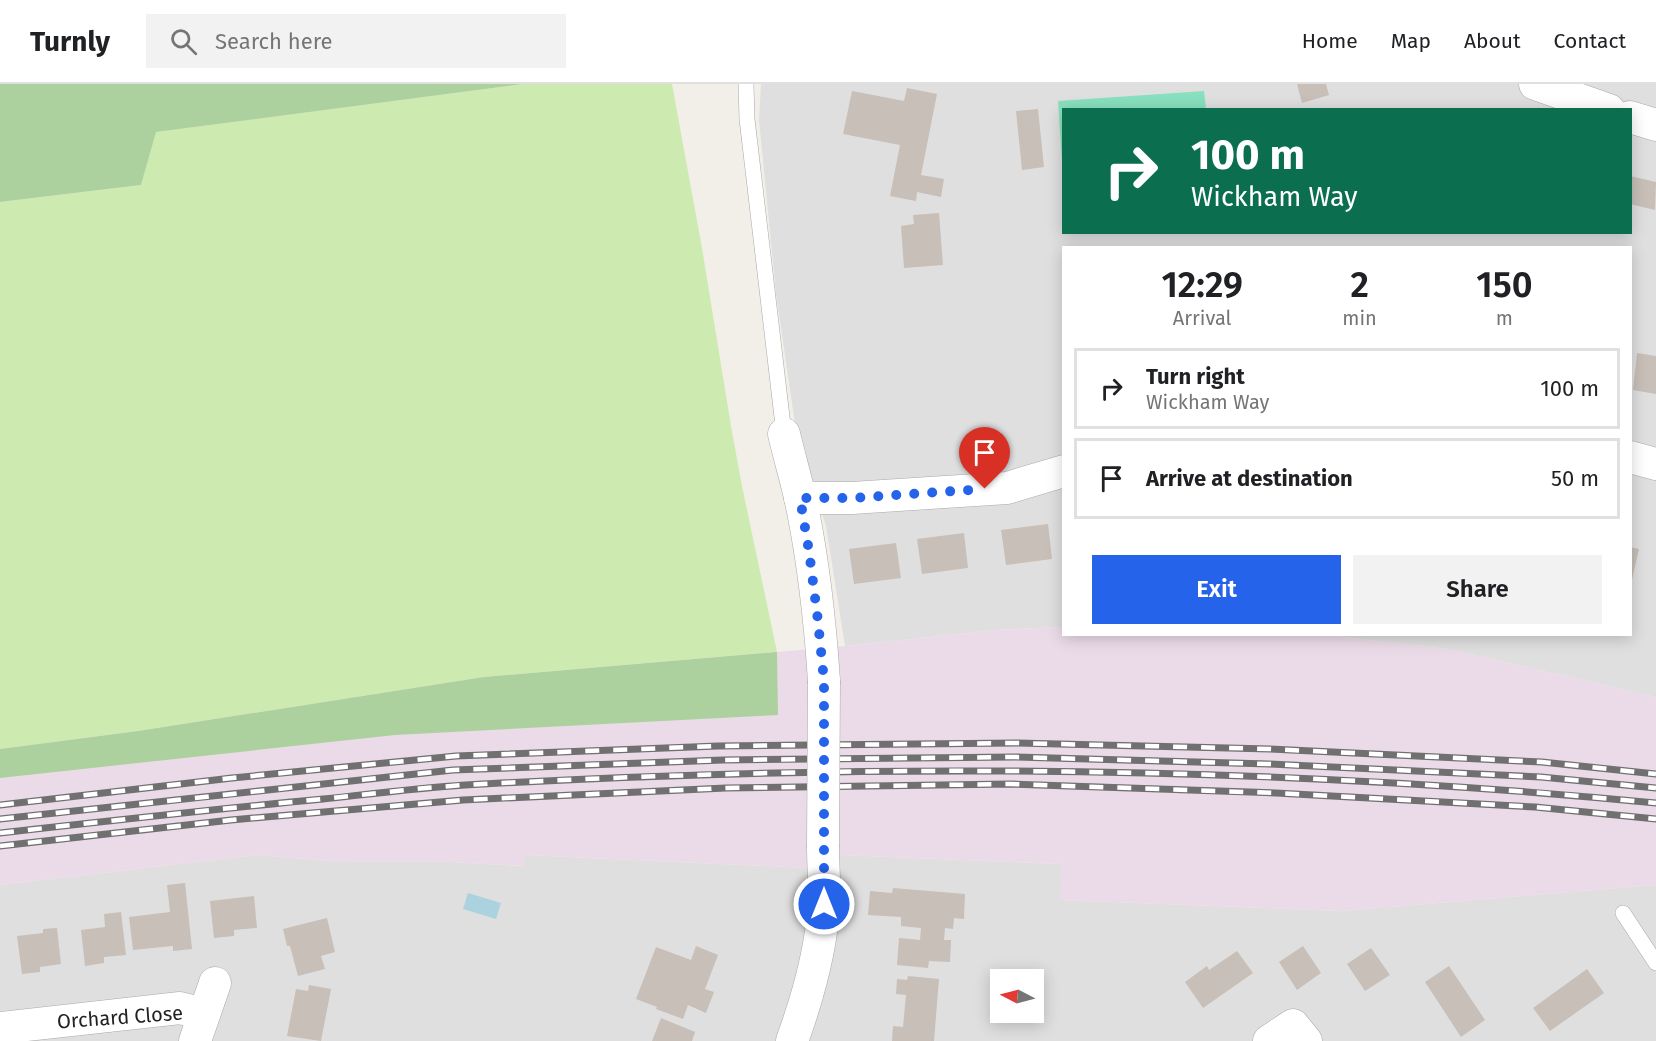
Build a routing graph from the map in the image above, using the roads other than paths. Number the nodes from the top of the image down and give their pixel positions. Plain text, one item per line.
1 (746, 84) edge
2 (1535, 84) edge
3 (1603, 108) edge
4 (1632, 118) edge
5 (1656, 125) edge
6 (784, 434) joint
7 (1632, 458) edge
8 (1656, 464) edge
9 (1062, 472) edge
10 (800, 498) junction
11 (1623, 913) dead end
12 (1656, 963) edge
13 (214, 983) dead end
14 (0, 1028) edge
15 (200, 1028) edge
16 (792, 1041) edge
17 (1269, 1041) edge
18 (1306, 1041) edge

1 - 6 lane
2 - 3 street
4 - 5 street
6 - 10 street
7 - 8 street
9 - 10 street
10 - 16 street, bridge
11 - 12 lane
13 - 15 street, Orchard Close
14 - 15 street, Orchard Close
17 - 18 street

